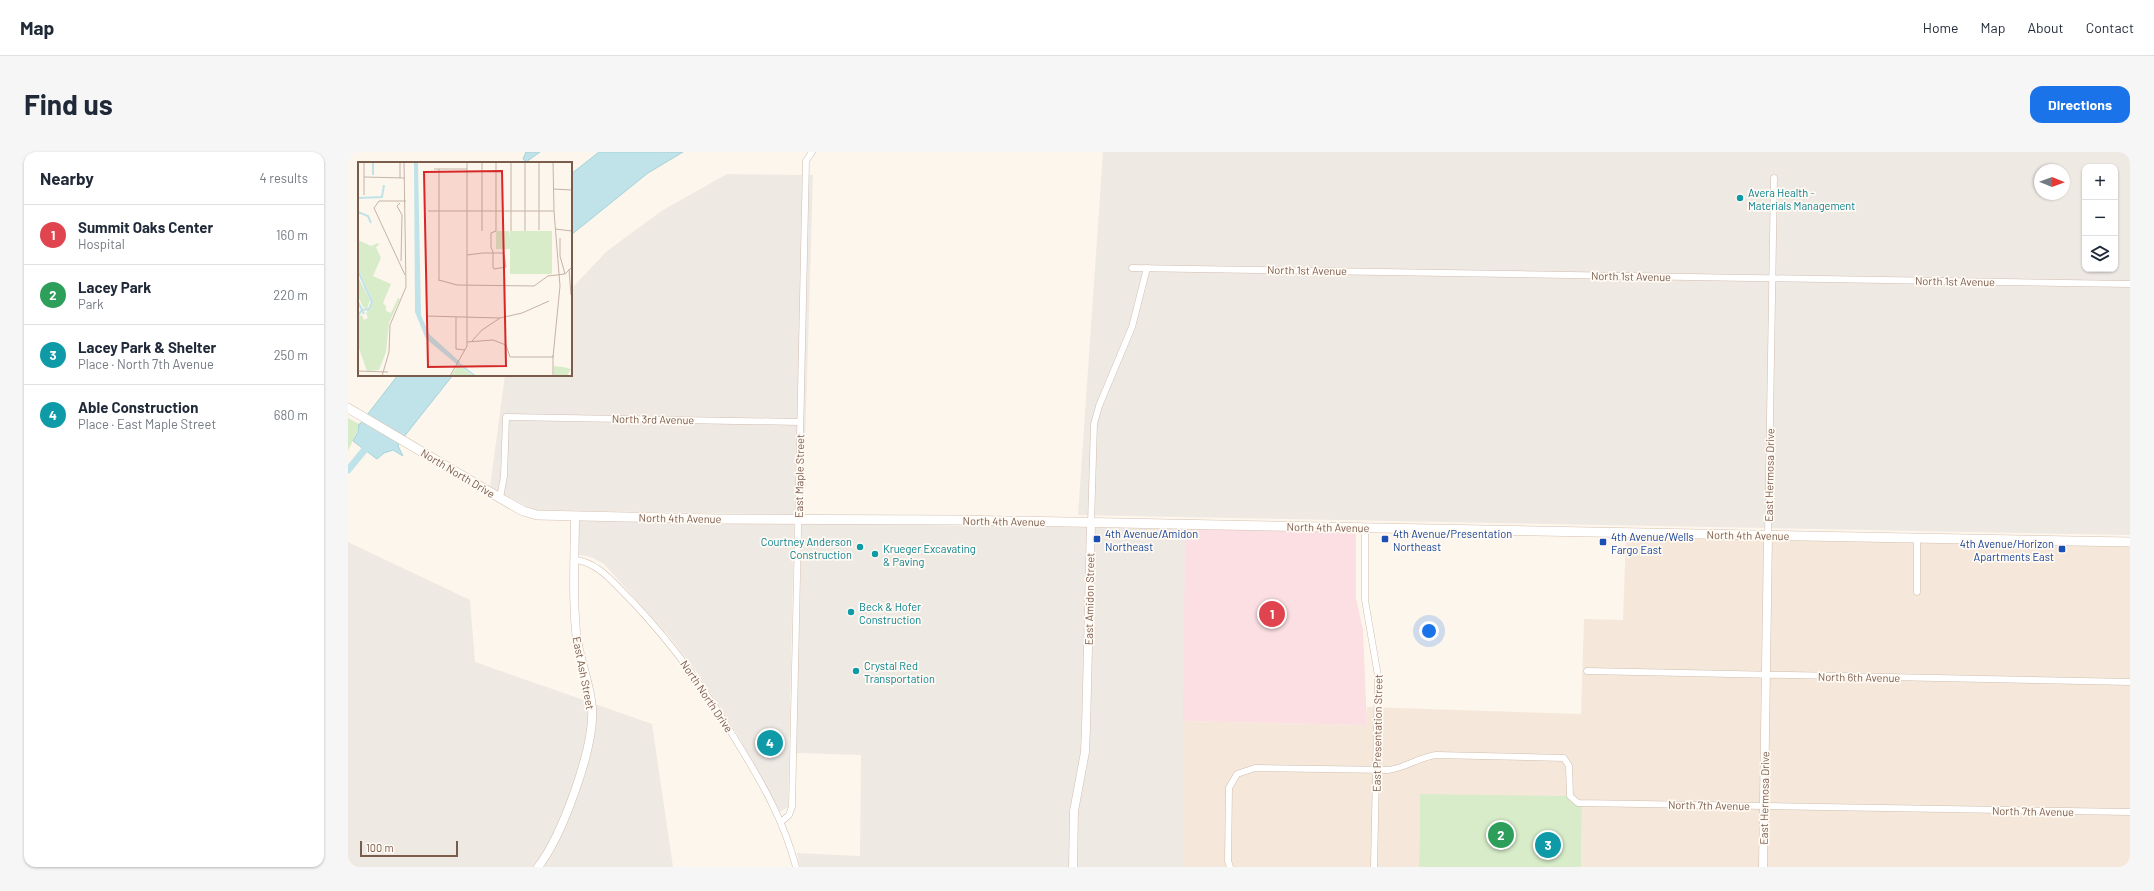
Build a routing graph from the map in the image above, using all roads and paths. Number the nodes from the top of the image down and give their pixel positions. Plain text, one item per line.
1 (812, 152) edge
2 (1774, 178) dead end
3 (1132, 268) dead end
4 (1147, 268) junction
5 (1773, 278) junction
6 (2130, 284) edge
7 (348, 408) edge
8 (800, 422) junction
9 (500, 498) junction
10 (575, 516) junction
11 (797, 519) junction
12 (1091, 523) junction
13 (1366, 528) junction
14 (1768, 536) junction
15 (1917, 538) junction
16 (2130, 542) edge
17 (575, 560) junction
18 (1917, 592) dead end
19 (1587, 671) dead end
20 (1766, 675) junction
21 (2130, 682) edge
22 (1377, 770) junction
23 (1764, 806) junction
24 (2130, 812) edge
25 (782, 821) junction
26 (538, 867) edge
27 (796, 867) edge
28 (1073, 867) edge
29 (1230, 867) edge
30 (1374, 867) edge
31 (1763, 867) edge

1 - 8 street, East Maple Street
2 - 5 street, East Hermosa Drive
3 - 4 street, North 1st Avenue
4 - 5 street, North 1st Avenue
4 - 12 street, East Amidon Street
5 - 6 street, North 1st Avenue
5 - 14 street, East Hermosa Drive
7 - 9 main road, North North Drive
8 - 9 street, North 3rd Avenue
8 - 11 street, East Maple Street
9 - 10 main road, North North Drive
10 - 11 main road, North 4th Avenue
10 - 17 street, East Ash Street
11 - 12 main road, North 4th Avenue
11 - 25 street, East Maple Street
12 - 13 main road, North 4th Avenue
12 - 28 street, East Amidon Street
13 - 14 main road, North 4th Avenue
13 - 22 street, East Presentation Street
14 - 15 main road, North 4th Avenue
14 - 20 street, East Hermosa Drive
15 - 16 main road, North 4th Avenue
15 - 18 street
17 - 25 street, North North Drive
17 - 26 street, East Ash Street
19 - 20 street, North 6th Avenue
20 - 21 street, North 6th Avenue
20 - 23 street, East Hermosa Drive
22 - 23 street, North 7th Avenue
22 - 29 street
22 - 30 street, East Presentation Street
23 - 24 street, North 7th Avenue
23 - 31 street, East Hermosa Drive
25 - 27 street, North North Drive

